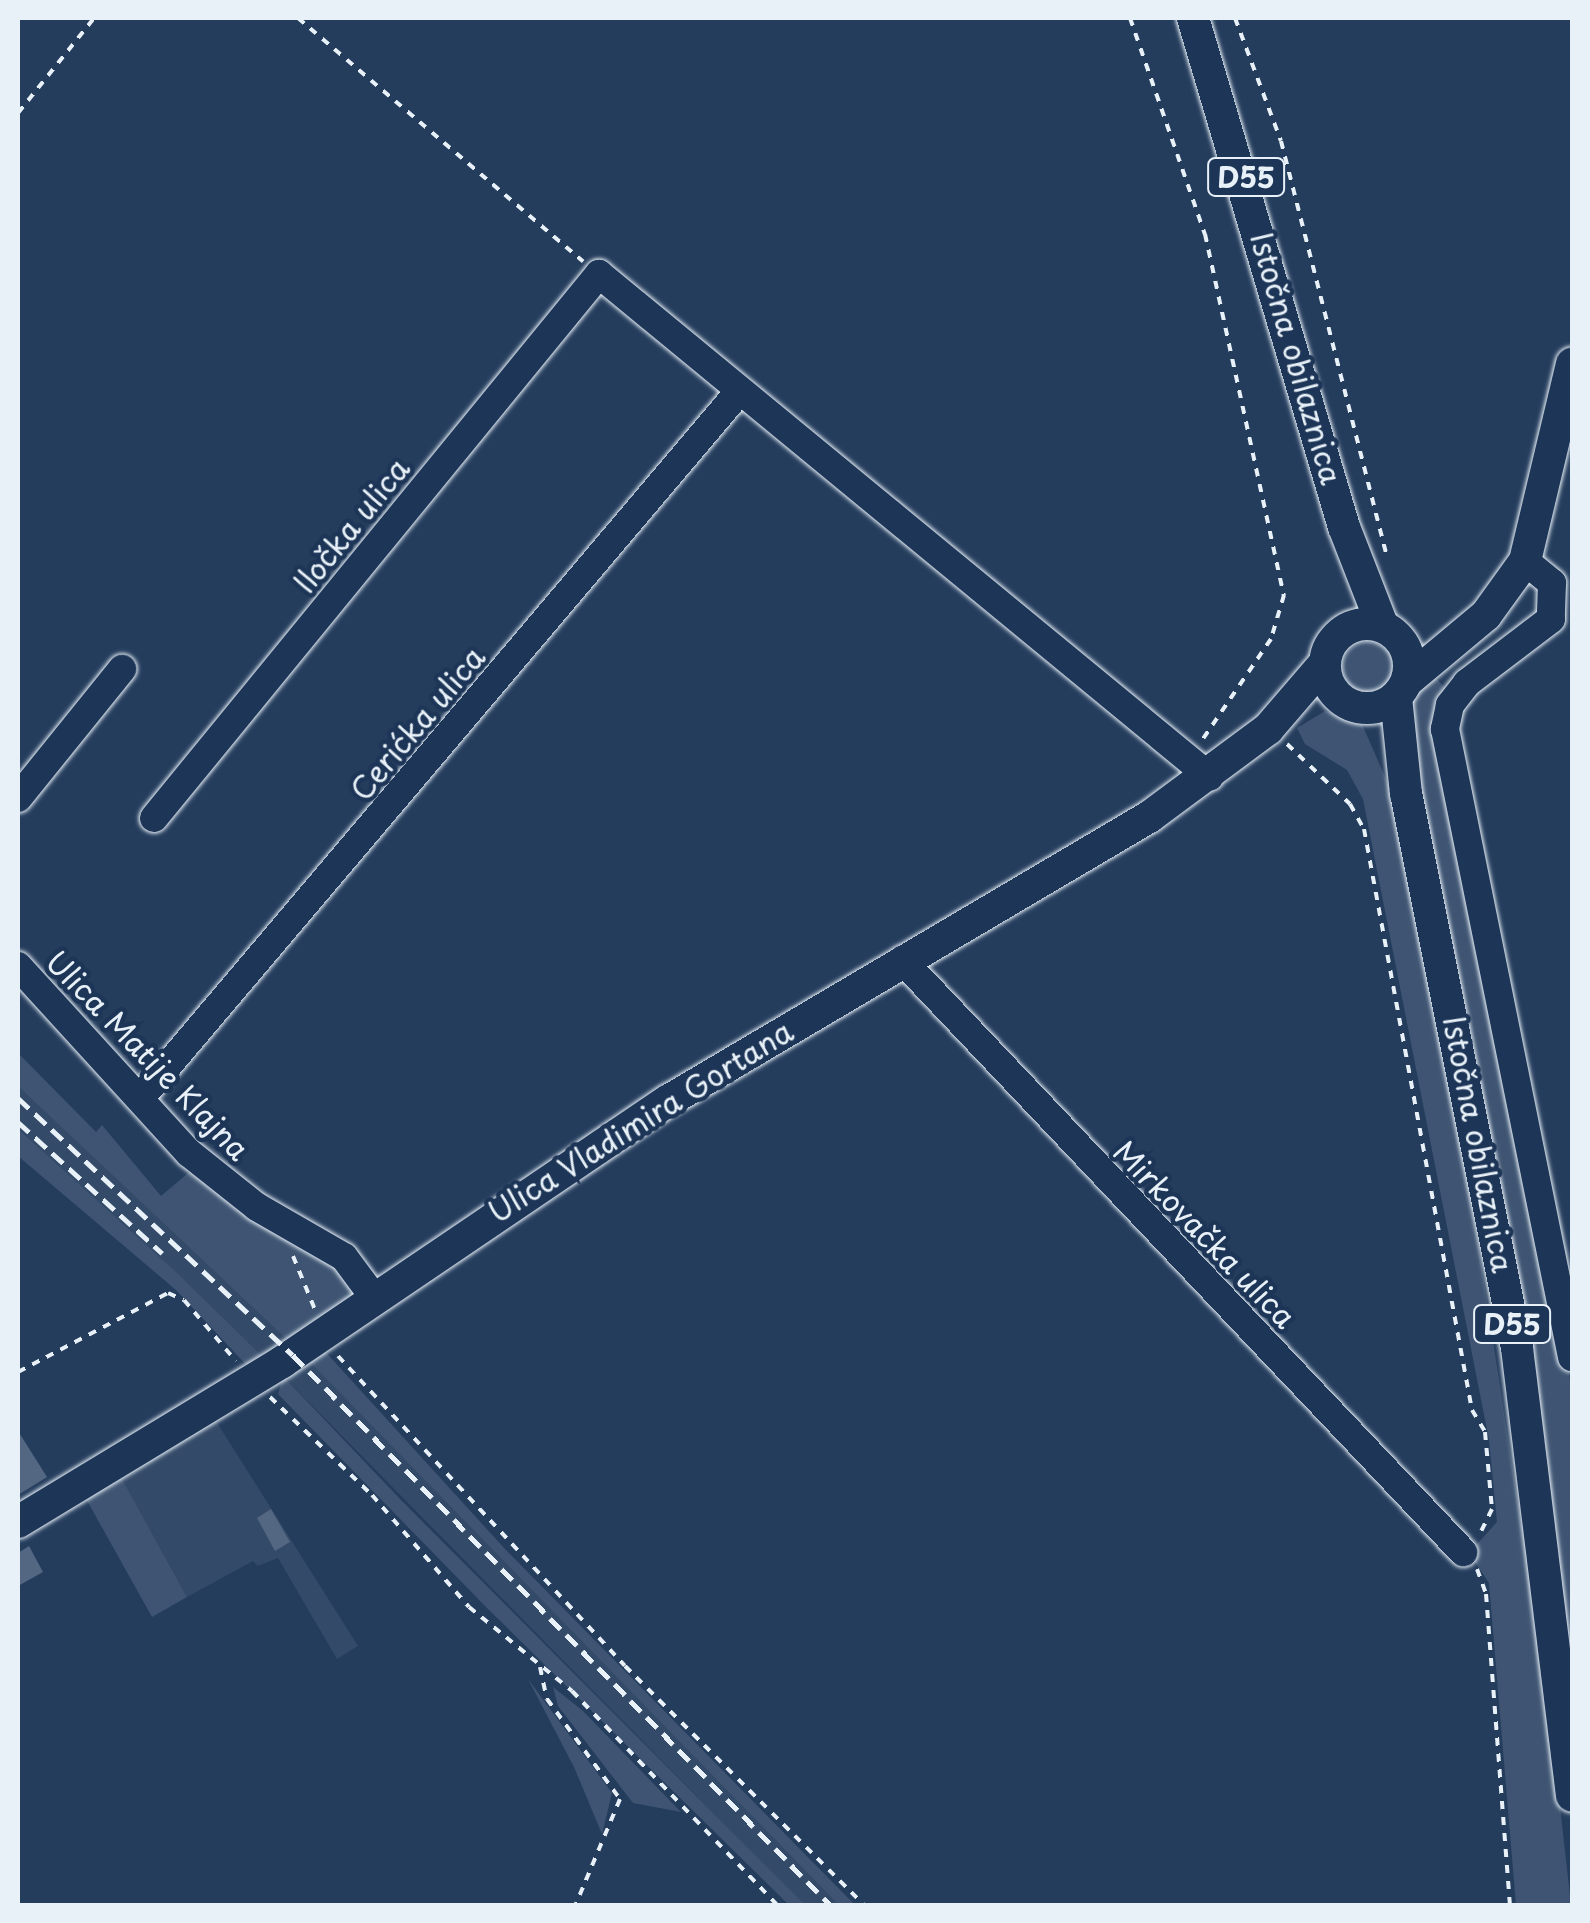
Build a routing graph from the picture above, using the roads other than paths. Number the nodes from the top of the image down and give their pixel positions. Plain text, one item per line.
1 (1193, 18) edge
2 (1572, 364) edge
3 (738, 393) junction
4 (1344, 527) junction
5 (1525, 561) junction
6 (1474, 627) junction
7 (1389, 631) junction
8 (1341, 632) junction
9 (1324, 664) junction
10 (122, 668) dead end
11 (1402, 689) junction
12 (1349, 704) junction
13 (1268, 729) junction
14 (1199, 766) junction
15 (1406, 793) junction
16 (18, 798) edge
17 (154, 818) dead end
18 (902, 960) junction
19 (18, 966) edge
20 (143, 1094) junction
21 (373, 1296) junction
22 (1572, 1357) edge
23 (18, 1522) edge
24 (1463, 1552) road end
25 (1572, 1796) edge

1 - 4 main road, Istočna obilaznica / D55
2 - 5 main road
3 - 14 street
3 - 17 street, Iločka ulica
3 - 20 street, Cerićka ulica
4 - 7 main road, Istočna obilaznica / D55
4 - 8 main road, Istočna obilaznica / D55
5 - 6 main road
5 - 22 street
6 - 7 main road
6 - 11 main road
7 - 8 main road
7 - 11 main road, D55
8 - 9 main road, D55
9 - 12 main road, D55
9 - 13 main road, Ulica Vladimira Gortana
10 - 16 street
11 - 12 main road
11 - 15 main road, Istočna obilaznica / D55
12 - 13 main road, Ulica Vladimira Gortana
12 - 15 main road, Istočna obilaznica / D55
13 - 14 main road, Ulica Vladimira Gortana
14 - 18 main road, Ulica Vladimira Gortana
15 - 25 main road, Istočna obilaznica / D55
18 - 21 main road, Ulica Vladimira Gortana
18 - 24 street, Mirkovačka ulica
19 - 20 street, Ulica Matije Klajna
20 - 21 street, Ulica Matije Klajna
21 - 23 main road, Ulica Vladimira Gortana

